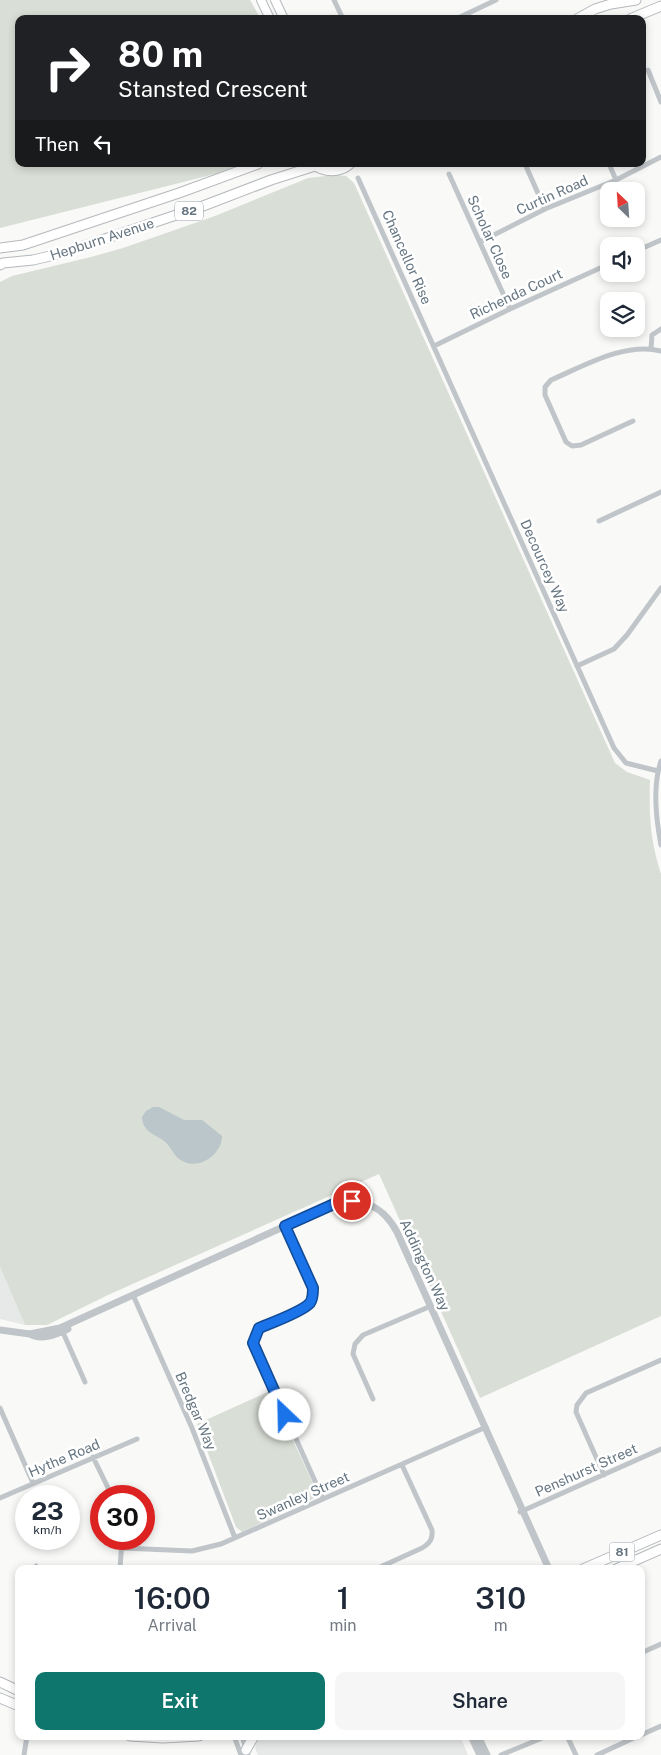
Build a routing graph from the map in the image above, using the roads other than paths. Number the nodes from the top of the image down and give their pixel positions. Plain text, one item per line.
1 (261, 0) edge
2 (275, 0) edge
3 (334, 0) edge
4 (496, 0) edge
5 (636, 0) edge
6 (661, 6) edge
7 (268, 15) edge
8 (282, 15) edge
9 (341, 15) edge
10 (464, 15) edge
11 (584, 15) edge
12 (640, 15) edge
13 (648, 70) dead end
14 (661, 102) edge
15 (661, 157) edge
16 (646, 165) edge
17 (250, 167) edge
18 (308, 167) edge
19 (318, 167) edge
20 (344, 167) edge
21 (526, 167) edge
22 (610, 167) edge
23 (641, 167) edge
24 (449, 174) dead end
25 (358, 178) dead end
26 (616, 180) junction
27 (545, 209) junction
28 (661, 240) edge
29 (480, 242) junction
30 (645, 247) edge
31 (0, 248) edge
32 (0, 265) edge
33 (600, 268) edge
34 (510, 309) junction
35 (661, 329) edge
36 (434, 346) junction
37 (651, 348) junction
38 (661, 351) edge
39 (633, 421) dead end
40 (661, 492) edge
41 (599, 521) dead end
42 (661, 588) edge
43 (577, 666) junction
44 (661, 761) edge
45 (658, 771) junction
46 (661, 845) edge
47 (286, 1228) junction
48 (134, 1297) junction
49 (429, 1307) junction
50 (61, 1330) junction
51 (0, 1331) edge
52 (661, 1360) edge
53 (85, 1382) dead end
54 (373, 1399) dead end
55 (0, 1408) edge
56 (484, 1428) junction
57 (136, 1439) dead end
58 (661, 1449) edge
59 (93, 1458) junction
60 (402, 1464) junction
61 (604, 1475) junction
62 (33, 1483) junction
63 (106, 1485) edge
64 (0, 1498) edge
65 (323, 1499) junction
66 (522, 1511) junction
67 (661, 1535) edge
68 (235, 1538) junction
69 (661, 1549) edge
70 (122, 1550) edge
71 (155, 1550) edge
72 (120, 1565) edge
73 (385, 1565) edge
74 (542, 1565) edge
75 (548, 1565) edge
76 (593, 1565) edge
77 (625, 1565) edge
78 (661, 1644) edge
79 (645, 1651) edge
80 (0, 1682) edge
81 (15, 1689) edge
82 (0, 1698) edge
83 (15, 1704) edge
84 (661, 1726) edge
85 (645, 1734) edge
86 (26, 1740) edge
87 (237, 1740) edge
88 (243, 1740) edge
89 (252, 1740) edge
90 (473, 1740) edge
91 (480, 1740) edge
92 (538, 1740) edge
93 (569, 1740) edge
94 (631, 1740) edge
95 (245, 1753) edge
96 (24, 1755) edge
97 (480, 1755) edge
98 (487, 1755) edge
99 (502, 1755) edge
100 (576, 1755) edge
101 (597, 1755) edge

1 - 7 main road
2 - 8 main road
3 - 9 street
4 - 10 street
5 - 11 main road
6 - 12 main road
13 - 14 street
15 - 16 street, Curtin Road
17 - 31 main road, Hepburn Avenue / 82
18 - 32 main road, Hepburn Avenue / 82
19 - 20 main road, 82
21 - 27 street
22 - 26 street
23 - 26 street, Curtin Road
24 - 29 street, Scholar Close
25 - 36 street, Chancellor Rise
26 - 27 street, Curtin Road
27 - 29 street, Curtin Road
28 - 30 street
29 - 34 street, Scholar Close
33 - 34 street, Richenda Court
34 - 36 street, Richenda Court
35 - 37 street
36 - 43 street, Decourcey Way
37 - 38 street
37 - 39 street
40 - 41 street
42 - 43 street
43 - 45 street, Decourcey Way
44 - 45 street
45 - 46 street
47 - 48 street, Addington Way
47 - 49 street, Addington Way
47 - 65 street
48 - 50 street, Addington Way
48 - 68 street, Bredgar Way
49 - 54 street
49 - 56 street, Addington Way
50 - 51 street, Addington Way
50 - 53 street
52 - 61 street
55 - 62 street
56 - 60 street, Swanley Street
56 - 66 street, Addington Way
57 - 59 street, Hythe Road
58 - 61 street, Penshurst Street
59 - 62 street, Hythe Road
59 - 63 street
60 - 65 street, Swanley Street
60 - 73 street
61 - 66 street, Penshurst Street
62 - 64 street, Hythe Road
65 - 68 street, Swanley Street
66 - 74 street, Addington Way
66 - 75 street, Addington Way
67 - 76 main road, 81
68 - 71 street, Swanley Street
69 - 77 main road, 81
70 - 72 street
78 - 79 street
80 - 81 main road
82 - 83 main road
84 - 85 street
86 - 96 street
87 - 95 street
88 - 95 street
89 - 95 main road
90 - 97 street
91 - 98 street
92 - 99 street
93 - 100 street
94 - 101 street

